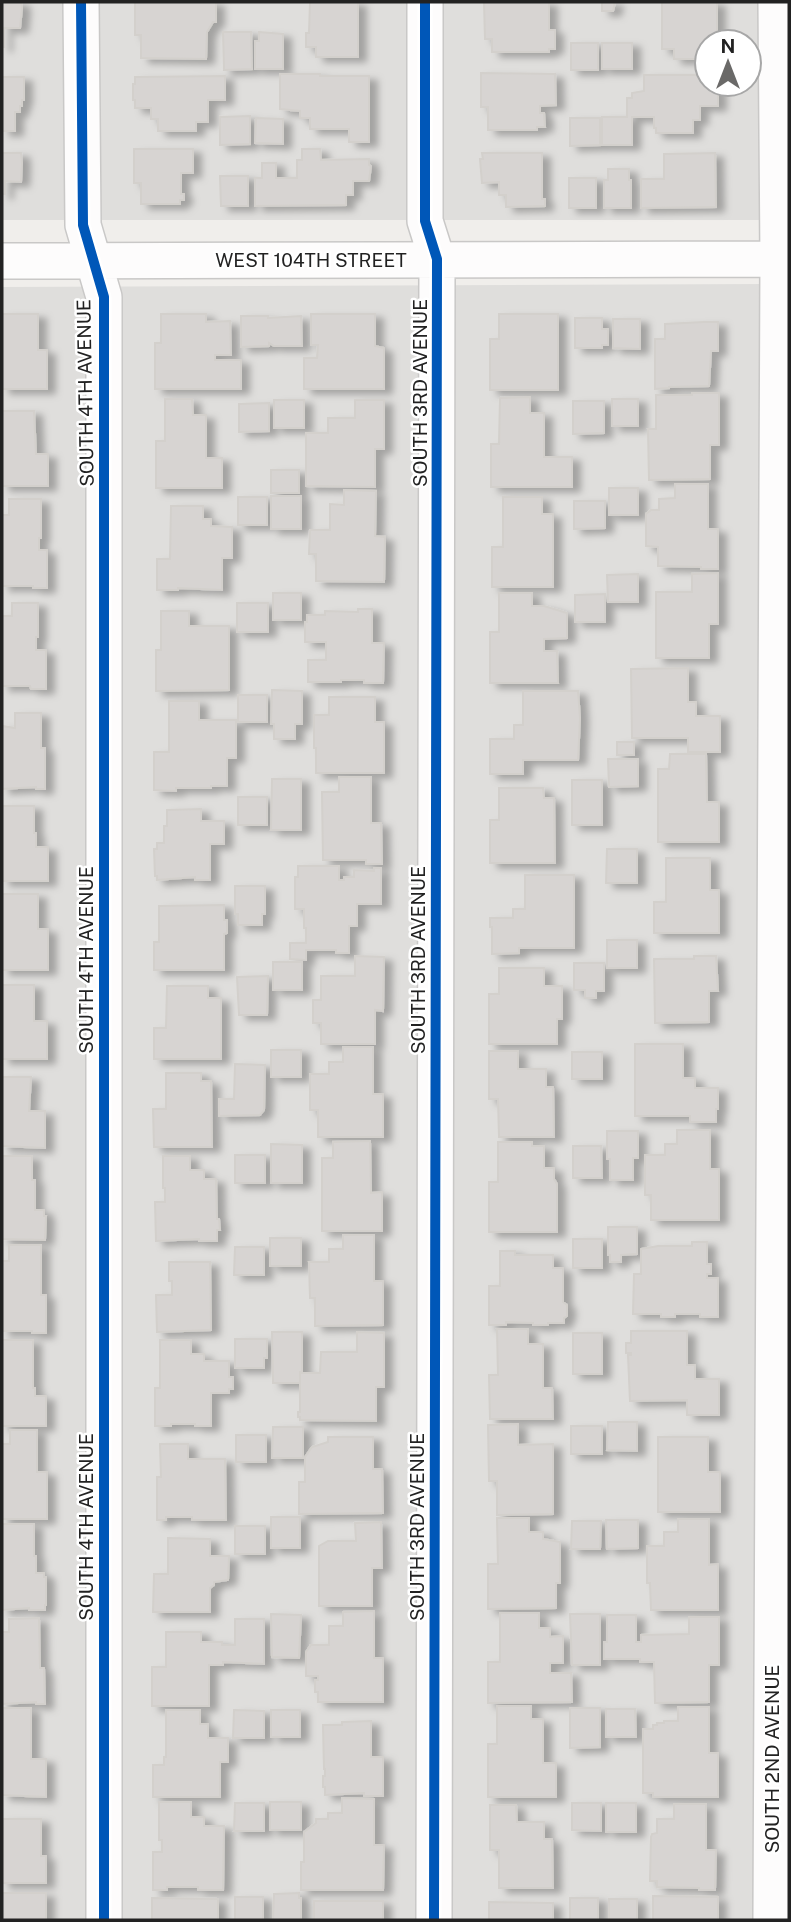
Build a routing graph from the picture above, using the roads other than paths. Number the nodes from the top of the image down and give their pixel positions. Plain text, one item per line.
1 (81, 2) edge
2 (425, 2) edge
3 (776, 2) edge
4 (437, 259) junction
5 (783, 259) edge
6 (2, 261) edge
7 (93, 261) junction
8 (104, 1920) edge
9 (434, 1920) edge
10 (771, 1920) edge

1 - 7 street, SOUTH 4TH AVENUE
2 - 4 street, SOUTH 3RD AVENUE
3 - 5 street, SOUTH 2ND AVENUE
4 - 5 street, WEST 104TH STREET
4 - 7 street, WEST 104TH STREET
4 - 9 street, SOUTH 3RD AVENUE
5 - 10 street, SOUTH 2ND AVENUE
6 - 7 street, WEST 104TH STREET
7 - 8 street, SOUTH 4TH AVENUE

